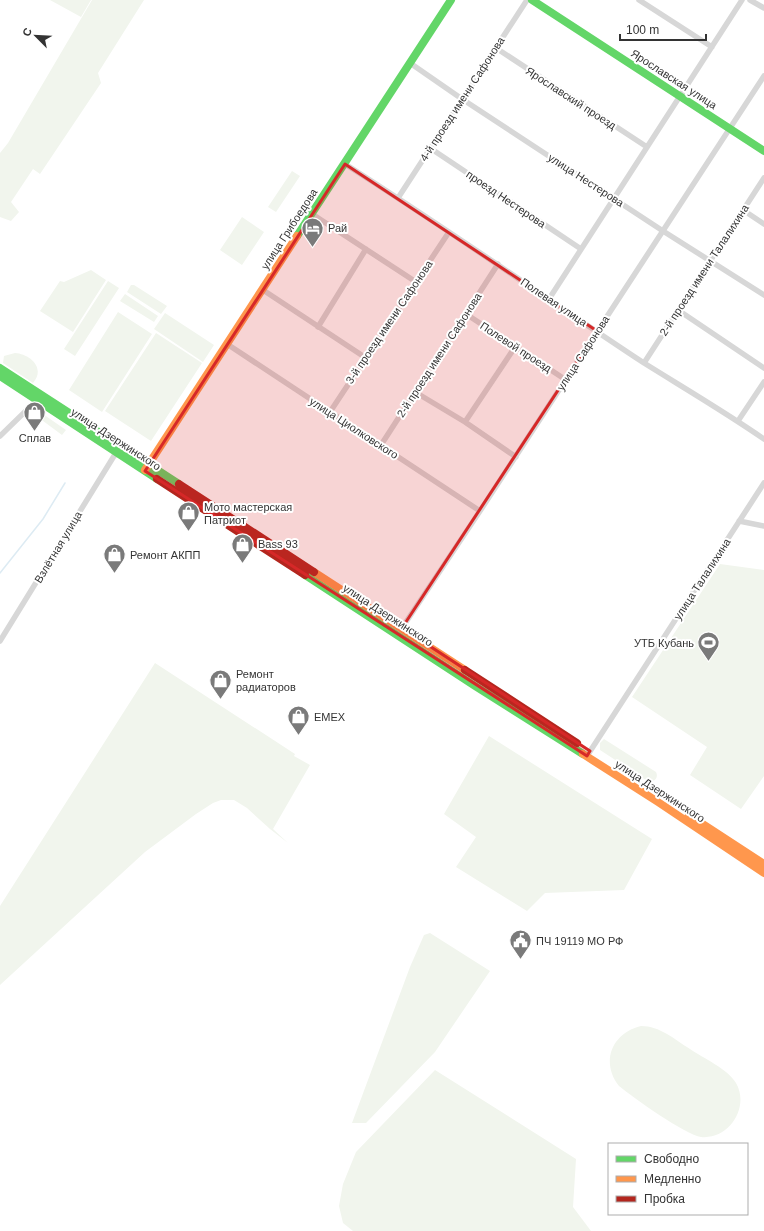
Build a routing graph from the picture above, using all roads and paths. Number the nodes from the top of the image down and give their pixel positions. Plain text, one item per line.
1 (451, 0) edge
2 (527, 0) edge
3 (532, 0) edge
4 (639, 0) edge
5 (742, 0) edge
6 (750, 0) edge
7 (764, 8) edge
8 (712, 47) junction
9 (496, 48) junction
10 (410, 63) junction
11 (764, 76) edge
12 (680, 96) junction
13 (462, 99) junction
14 (730, 129) junction
15 (647, 147) junction
16 (430, 148) junction
17 (764, 151) edge
18 (345, 164) junction
19 (764, 178) edge
20 (398, 198) junction
21 (614, 198) junction
22 (743, 210) junction
23 (312, 214) junction
24 (764, 224) edge
25 (663, 231) junction
26 (449, 232) junction
27 (366, 249) junction
28 (581, 249) junction
29 (711, 260) junction
30 (498, 264) junction
31 (416, 282) junction
32 (263, 290) junction
33 (764, 295) edge
34 (549, 298) junction
35 (678, 310) junction
36 (466, 314) junction
37 (318, 327) junction
38 (598, 331) junction
39 (227, 344) junction
40 (515, 347) junction
41 (366, 358) junction
42 (644, 362) junction
43 (0, 368) edge
44 (764, 368) edge
45 (0, 376) edge
46 (566, 380) junction
47 (764, 382) edge
48 (415, 392) junction
49 (36, 401) junction
50 (330, 412) junction
51 (738, 421) junction
52 (465, 422) junction
53 (0, 436) edge
54 (764, 439) edge
55 (381, 445) junction
56 (118, 453) junction
57 (516, 457) junction
58 (147, 468) junction
59 (764, 483) edge
60 (480, 511) junction
61 (739, 521) junction
62 (764, 526) edge
63 (402, 628) junction
64 (0, 641) edge
65 (588, 753) junction
66 (764, 864) edge
67 (764, 873) edge

1 - 10 main road, улица Грибоедова
2 - 9 street, 4-й проезд имени Сафонова
3 - 12 main road, Ярославская улица
4 - 8 street
5 - 8 street
6 - 7 street
8 - 12 street
9 - 13 street, 4-й проезд имени Сафонова
9 - 15 street, Ярославский проезд
10 - 13 street, улица Нестерова
10 - 18 main road, улица Грибоедова
11 - 14 street, улица Сафонова
12 - 14 main road, Ярославская улица
12 - 15 street
13 - 16 street, 4-й проезд имени Сафонова
13 - 21 street, улица Нестерова
14 - 17 main road, Ярославская улица
14 - 25 street, улица Сафонова
15 - 21 street
16 - 20 street, 4-й проезд имени Сафонова
16 - 28 street, проезд Нестерова
18 - 20 street, Полевая улица
18 - 23 main road, улица Грибоедова
19 - 22 street, 2-й проезд имени Талалихина
20 - 26 street, Полевая улица
21 - 25 street, улица Нестерова
21 - 28 street
22 - 24 street
22 - 29 street, 2-й проезд имени Талалихина
23 - 27 street
23 - 32 main road, улица Грибоедова
25 - 29 street, улица Нестерова
25 - 38 street, улица Сафонова
26 - 30 street, Полевая улица
26 - 31 street, 3-й проезд имени Сафонова
27 - 31 street
27 - 37 street
28 - 34 street
29 - 33 street, улица Нестерова
29 - 35 street, 2-й проезд имени Талалихина
30 - 34 street, Полевая улица
30 - 36 street, 2-й проезд имени Сафонова
31 - 41 street, 3-й проезд имени Сафонова
32 - 37 street
32 - 39 main road, улица Грибоедова
34 - 38 street, Полевая улица
35 - 42 street, 2-й проезд имени Талалихина
35 - 44 street
36 - 40 street, Полевой проезд
36 - 48 street, 2-й проезд имени Сафонова
37 - 41 street
38 - 42 street, Полевая улица
38 - 46 street, улица Сафонова
39 - 50 street, улица Циолковского
39 - 58 main road, улица Грибоедова
40 - 46 street, Полевой проезд
40 - 52 street
41 - 50 street, 3-й проезд имени Сафонова
42 - 51 street, Полевая улица
43 - 58 main road, улица Дзержинского
45 - 49 main road, улица Дзержинского
46 - 57 street, улица Сафонова
47 - 51 street
48 - 52 street
48 - 55 street, 2-й проезд имени Сафонова
49 - 53 street
49 - 56 main road, улица Дзержинского
50 - 55 street, улица Циолковского
51 - 54 street, Полевая улица
52 - 57 street
55 - 60 street, улица Циолковского
56 - 58 main road, улица Дзержинского
56 - 64 street, Взлётная улица
57 - 60 street, улица Сафонова
58 - 63 main road, улица Дзержинского
58 - 65 main road, улица Дзержинского
59 - 61 street, улица Талалихина
60 - 63 street, улица Сафонова
61 - 62 street
61 - 65 street, улица Талалихина
63 - 65 main road, улица Дзержинского
65 - 66 main road, улица Дзержинского
65 - 67 main road, улица Дзержинского

